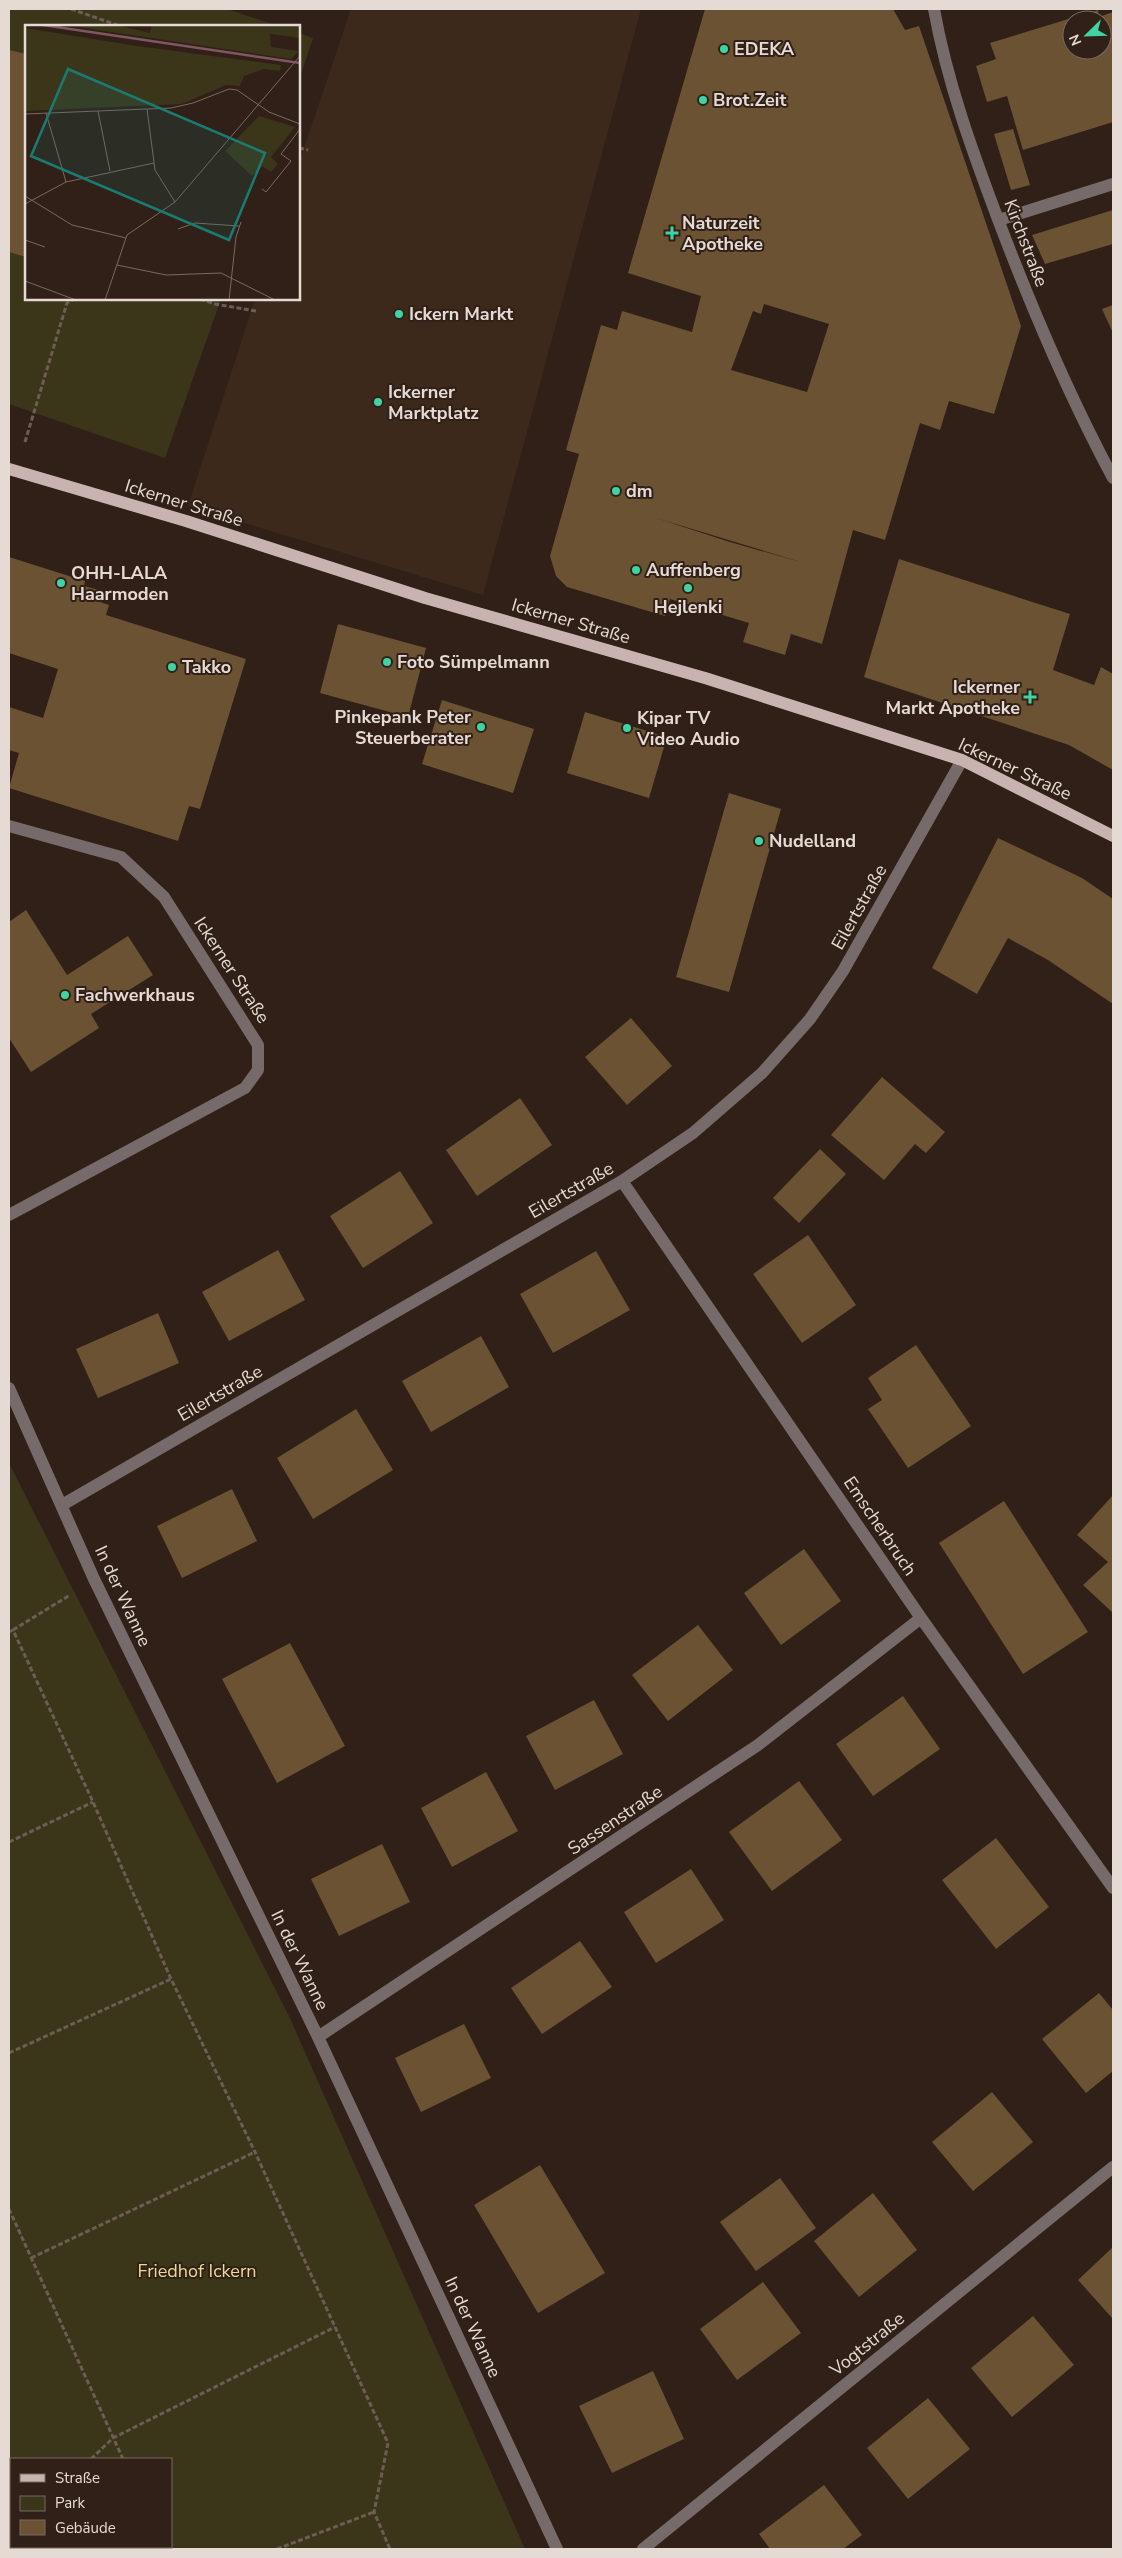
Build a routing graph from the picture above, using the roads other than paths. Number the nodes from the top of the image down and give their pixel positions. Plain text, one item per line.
1 (934, 9) edge
2 (1113, 184) edge
3 (998, 220) junction
4 (12, 470) edge
5 (1113, 478) edge
6 (962, 760) junction
7 (9, 826) edge
8 (1113, 836) edge
9 (622, 1180) junction
10 (9, 1215) edge
11 (9, 1388) edge
12 (62, 1505) junction
13 (921, 1618) junction
14 (1113, 1888) edge
15 (318, 2037) junction
16 (1113, 2167) edge
17 (557, 2549) edge
18 (643, 2549) edge

1 - 3 street, Kirchstraße
2 - 3 street
3 - 5 street, Kirchstraße
4 - 6 main road, Ickerner Straße
6 - 8 main road, Ickerner Straße
6 - 9 street, Eilertstraße
7 - 10 street, Ickerner Straße
9 - 12 street, Eilertstraße
9 - 13 street, Emscherbruch
11 - 12 street, In der Wanne
12 - 15 street, In der Wanne
13 - 14 street, Emscherbruch
13 - 15 street, Sassenstraße
15 - 17 street, In der Wanne
16 - 18 street, Vogtstraße

